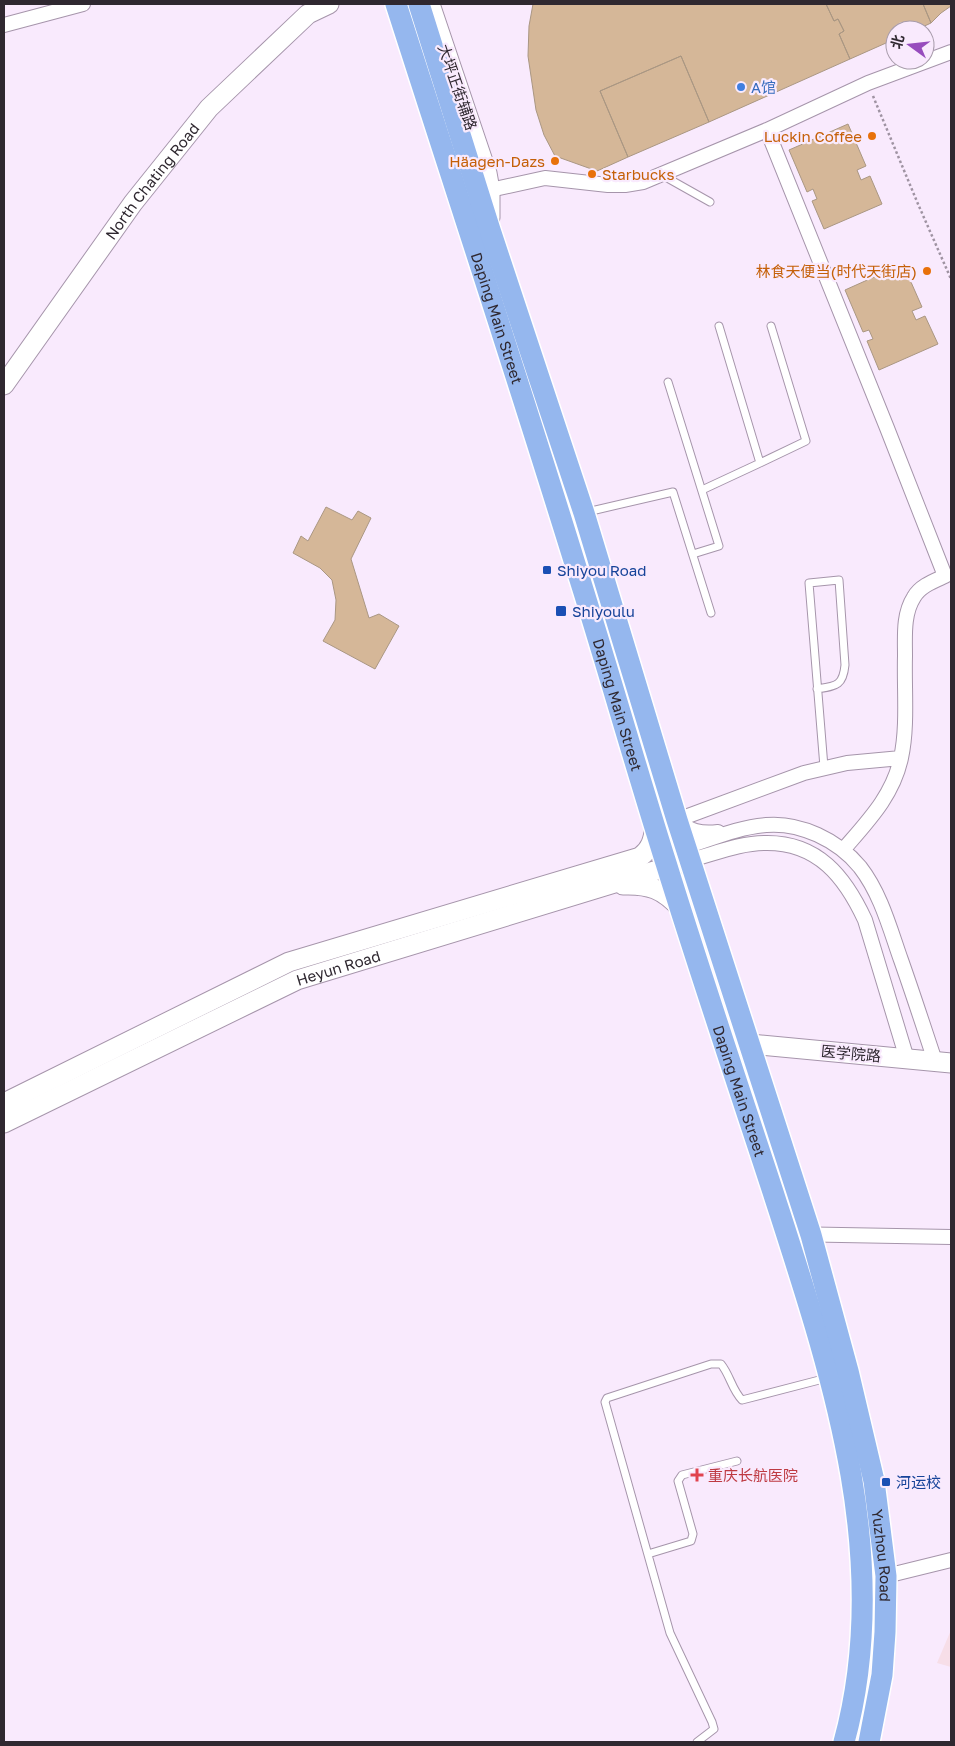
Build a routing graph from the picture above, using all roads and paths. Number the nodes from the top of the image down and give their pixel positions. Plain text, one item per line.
1 (83, 4) edge
2 (330, 4) edge
3 (396, 4) edge
4 (428, 5) edge
5 (4, 25) edge
6 (951, 52) edge
7 (868, 83) junction
8 (766, 130) junction
9 (661, 175) junction
10 (490, 190) junction
11 (710, 202) dead end
12 (490, 230) junction
13 (951, 278) edge
14 (719, 326) dead end
15 (771, 326) dead end
16 (668, 382) dead end
17 (4, 385) edge
18 (760, 463) junction
19 (702, 490) junction
20 (584, 513) junction
21 (693, 554) junction
22 (948, 576) edge
23 (712, 613) dead end
24 (817, 689) junction
25 (901, 758) junction
26 (824, 767) junction
27 (677, 820) junction
28 (655, 827) junction
29 (748, 827) junction
30 (843, 850) junction
31 (688, 853) junction
32 (667, 867) junction
33 (610, 885) junction
34 (681, 909) junction
35 (750, 1044) junction
36 (908, 1059) junction
37 (943, 1062) edge
38 (4, 1104) edge
39 (4, 1123) edge
40 (787, 1234) junction
41 (810, 1235) junction
42 (951, 1237) edge
43 (839, 1374) junction
44 (737, 1461) dead end
45 (648, 1554) junction
46 (951, 1560) edge
47 (863, 1576) junction
48 (886, 1576) junction
49 (697, 1742) edge
50 (844, 1742) edge
51 (869, 1742) edge

1 - 5 street
2 - 17 main road, North Chating Road
3 - 28 main road, Daping Main Street
4 - 10 main road, 大坪正街辅路
4 - 12 main road, Daping Main Street
6 - 7 street
7 - 8 street
7 - 13 path
8 - 9 street
8 - 22 street
9 - 10 street
9 - 11 lane
10 - 12 main road, 大坪正街辅路
12 - 20 main road, Daping Main Street
14 - 18 lane
15 - 18 lane
16 - 19 lane
18 - 19 lane
19 - 21 lane
20 - 21 lane
20 - 27 main road, Daping Main Street
21 - 23 lane
22 - 25 street
24 - 24 lane
24 - 26 lane
25 - 26 street
25 - 30 street
26 - 27 street
27 - 29 street
27 - 31 main road, Daping Main Street
28 - 32 main road, Daping Main Street
28 - 38 main road, Heyun Road
29 - 30 street
29 - 31 street
30 - 37 street
31 - 32 main road, Heyun Road
31 - 35 main road, Daping Main Street
31 - 36 street
32 - 33 main road, Heyun Road
32 - 34 main road, Daping Main Street
33 - 34 main road
33 - 39 main road, Heyun Road
34 - 40 main road, Daping Main Street
35 - 36 main road, 医学院路
35 - 41 main road, Daping Main Street
36 - 37 main road, 医学院路
40 - 41 street
40 - 43 main road, Daping Main Street
41 - 42 street
41 - 43 main road, Daping Main Street
43 - 45 lane
43 - 47 main road, Yuzhou Road
43 - 48 main road, Yuzhou Road
44 - 45 lane
45 - 49 lane
46 - 48 street
47 - 48 street
47 - 50 main road, Yuzhou Road
48 - 51 main road, Yuzhou Road

